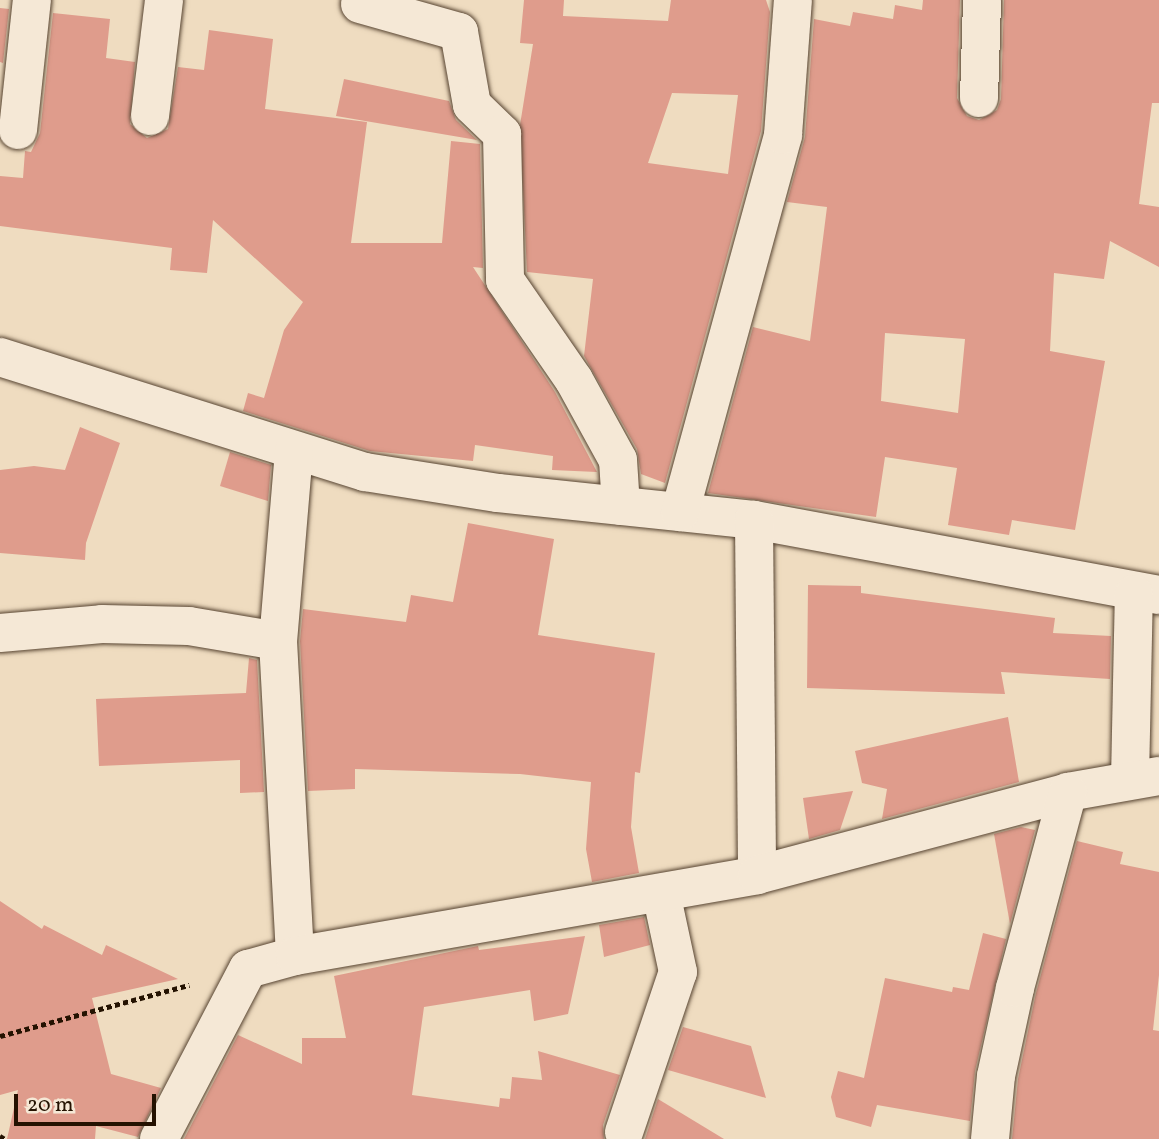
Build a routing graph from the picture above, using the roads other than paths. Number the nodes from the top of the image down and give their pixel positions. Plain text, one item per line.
1 (32, 0) edge
2 (164, 0) edge
3 (793, 0) edge
4 (982, 0) edge
5 (360, 4) dead end
6 (979, 98) dead end
7 (150, 116) dead end
8 (18, 130) dead end
9 (0, 357) edge
10 (294, 451) junction
11 (621, 506) junction
12 (680, 512) junction
13 (754, 520) junction
14 (1146, 595) edge
15 (0, 633) edge
16 (278, 641) junction
17 (1144, 778) edge
18 (1068, 792) junction
19 (757, 875) junction
20 (661, 893) junction
21 (295, 956) junction
22 (624, 1132) dead end
23 (159, 1139) edge
24 (990, 1139) edge

1 - 8 street
2 - 7 street
3 - 12 street
4 - 6 street
5 - 11 street
9 - 10 street
10 - 11 street
10 - 16 street
11 - 12 street
12 - 13 street
13 - 14 street
13 - 19 street
14 - 17 street
15 - 16 street
16 - 21 street
17 - 18 street
18 - 19 street
18 - 24 street
19 - 20 street
20 - 21 street
20 - 22 street
21 - 23 street

